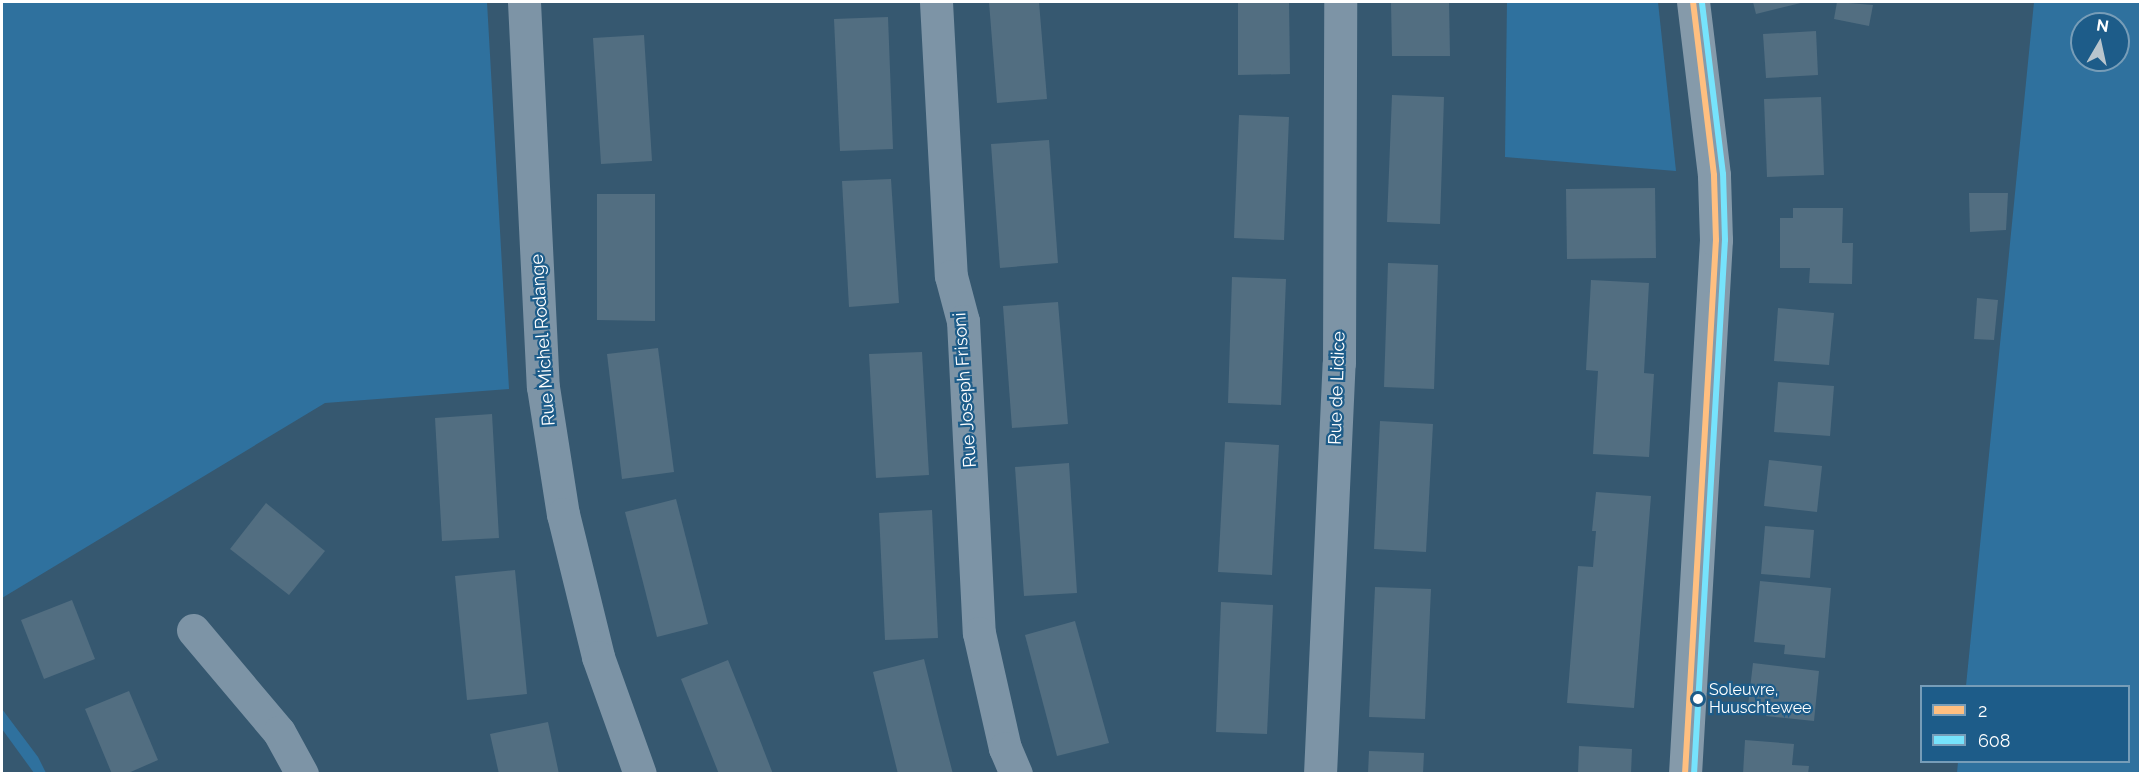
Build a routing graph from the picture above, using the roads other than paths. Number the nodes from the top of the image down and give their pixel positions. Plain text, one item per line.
1 (524, 2) edge
2 (936, 2) edge
3 (1340, 2) edge
4 (1694, 2) edge
5 (193, 630) dead end
6 (302, 774) edge
7 (640, 774) edge
8 (1016, 774) edge
9 (1320, 774) edge
10 (1685, 774) edge

1 - 7 street, Rue Michel Rodange
2 - 8 street, Rue Joseph Frisoni
3 - 9 street, Rue de Lidice
4 - 10 main road
5 - 6 street

